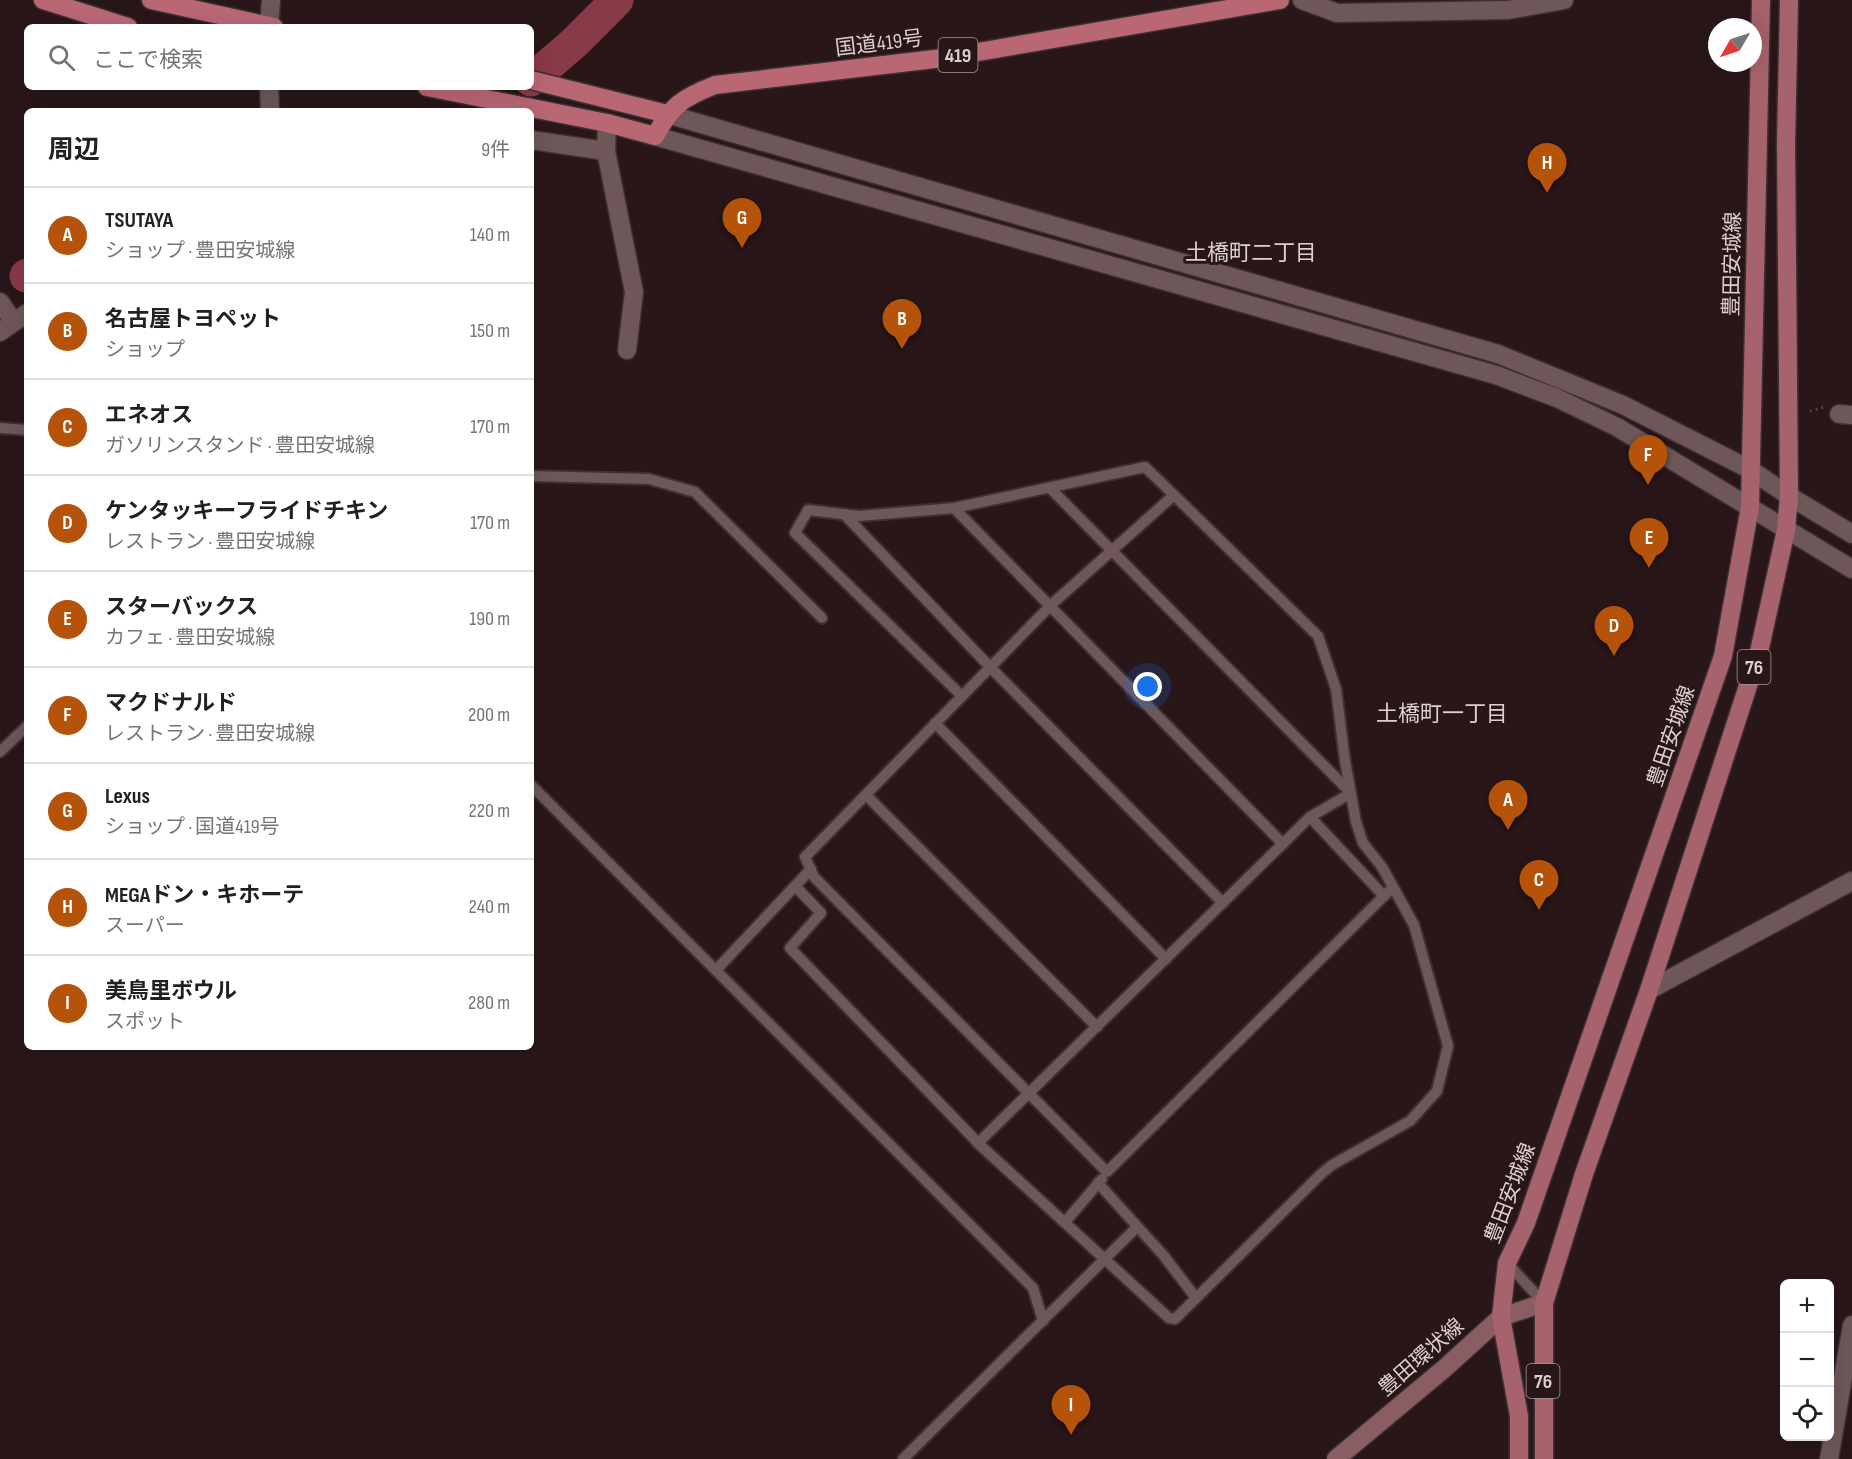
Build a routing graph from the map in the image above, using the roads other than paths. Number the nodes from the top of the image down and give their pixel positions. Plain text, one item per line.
1 (43, 0) edge
2 (152, 0) edge
3 (271, 0) edge
4 (1280, 0) edge
5 (1302, 0) edge
6 (1564, 0) edge
7 (1761, 0) edge
8 (1789, 0) edge
9 (119, 24) edge
10 (258, 24) edge
11 (271, 24) edge
12 (534, 81) edge
13 (269, 90) edge
14 (442, 90) edge
15 (270, 108) edge
16 (533, 108) edge
17 (534, 108) edge
18 (667, 114) junction
19 (608, 123) junction
20 (654, 136) junction
21 (534, 140) edge
22 (606, 151) junction
23 (0, 302) edge
24 (13, 322) edge
25 (627, 350) dead end
26 (0, 428) edge
27 (24, 430) edge
28 (1751, 470) junction
29 (534, 476) edge
30 (1050, 488) junction
31 (1174, 495) junction
32 (1789, 496) junction
33 (1750, 507) junction
34 (954, 508) junction
35 (844, 514) junction
36 (1786, 530) junction
37 (1852, 534) edge
38 (1111, 552) junction
39 (1852, 569) edge
40 (1051, 605) junction
41 (822, 618) dead end
42 (990, 667) junction
43 (962, 696) junction
44 (935, 723) junction
45 (24, 729) edge
46 (0, 752) edge
47 (534, 788) edge
48 (1351, 793) junction
49 (866, 795) junction
50 (1310, 817) junction
51 (1283, 844) junction
52 (811, 869) junction
53 (1852, 880) edge
54 (795, 886) junction
55 (1393, 887) junction
56 (1384, 896) junction
57 (837, 899) junction
58 (1223, 903) junction
59 (821, 913) junction
60 (1166, 959) junction
61 (716, 970) junction
62 (1649, 990) junction
63 (1097, 1027) junction
64 (1029, 1094) junction
65 (980, 1145) junction
66 (1107, 1173) junction
67 (1098, 1183) junction
68 (1065, 1222) junction
69 (1137, 1227) junction
70 (1105, 1259) junction
71 (1507, 1263) junction
72 (1196, 1298) junction
73 (1544, 1303) junction
74 (1501, 1317) junction
75 (1043, 1321) junction
76 (1852, 1325) edge
77 (903, 1459) edge
78 (1335, 1459) edge
79 (1519, 1459) edge
80 (1544, 1459) edge
81 (1829, 1459) edge

1 - 9 highway
2 - 10 highway
3 - 11 street
4 - 18 highway, 国道419号 / 419
5 - 6 street
7 - 28 main road, 豊田安城線 / 76
8 - 32 main road, 76
12 - 18 highway
13 - 15 street
14 - 16 highway
17 - 19 highway
18 - 20 highway, 国道419号 / 419
18 - 28 street
19 - 20 highway
19 - 22 street
20 - 33 street
21 - 22 street
22 - 25 street
23 - 24 street
26 - 27 lane
28 - 32 street
28 - 33 main road, 豊田安城線 / 76
29 - 41 lane
30 - 31 lane
30 - 34 lane
30 - 38 lane
31 - 38 lane
31 - 48 lane
32 - 36 main road, 76
32 - 37 street
33 - 36 street
33 - 71 main road, 豊田安城線 / 76
34 - 35 lane
34 - 40 lane
35 - 42 lane
35 - 43 lane
36 - 39 street
36 - 62 main road, 76
38 - 40 lane
38 - 48 lane
40 - 42 lane
40 - 51 lane
42 - 43 lane
42 - 58 lane
43 - 44 lane
44 - 49 lane
44 - 60 lane
45 - 46 lane
47 - 61 lane
48 - 50 lane
48 - 55 lane
49 - 52 lane
49 - 63 lane
50 - 51 lane
50 - 56 lane
51 - 58 lane
52 - 54 lane
52 - 57 lane
53 - 62 street
54 - 59 lane
54 - 61 lane
55 - 56 lane
55 - 72 lane
56 - 66 lane
57 - 59 lane
57 - 64 lane
58 - 60 lane
59 - 65 lane
60 - 63 lane
61 - 75 lane
62 - 73 main road, 76
63 - 64 lane
64 - 65 lane
64 - 66 lane
65 - 68 lane
66 - 67 lane
67 - 68 lane
67 - 69 lane
68 - 70 lane
69 - 70 lane
69 - 72 lane
70 - 72 lane
70 - 75 lane
71 - 73 lane
71 - 74 main road, 豊田安城線 / 76
73 - 74 main road, 豊田環状線
73 - 80 main road, 76
74 - 78 main road, 豊田環状線
74 - 79 main road, 豊田安城線 / 76
75 - 77 lane
76 - 81 street

